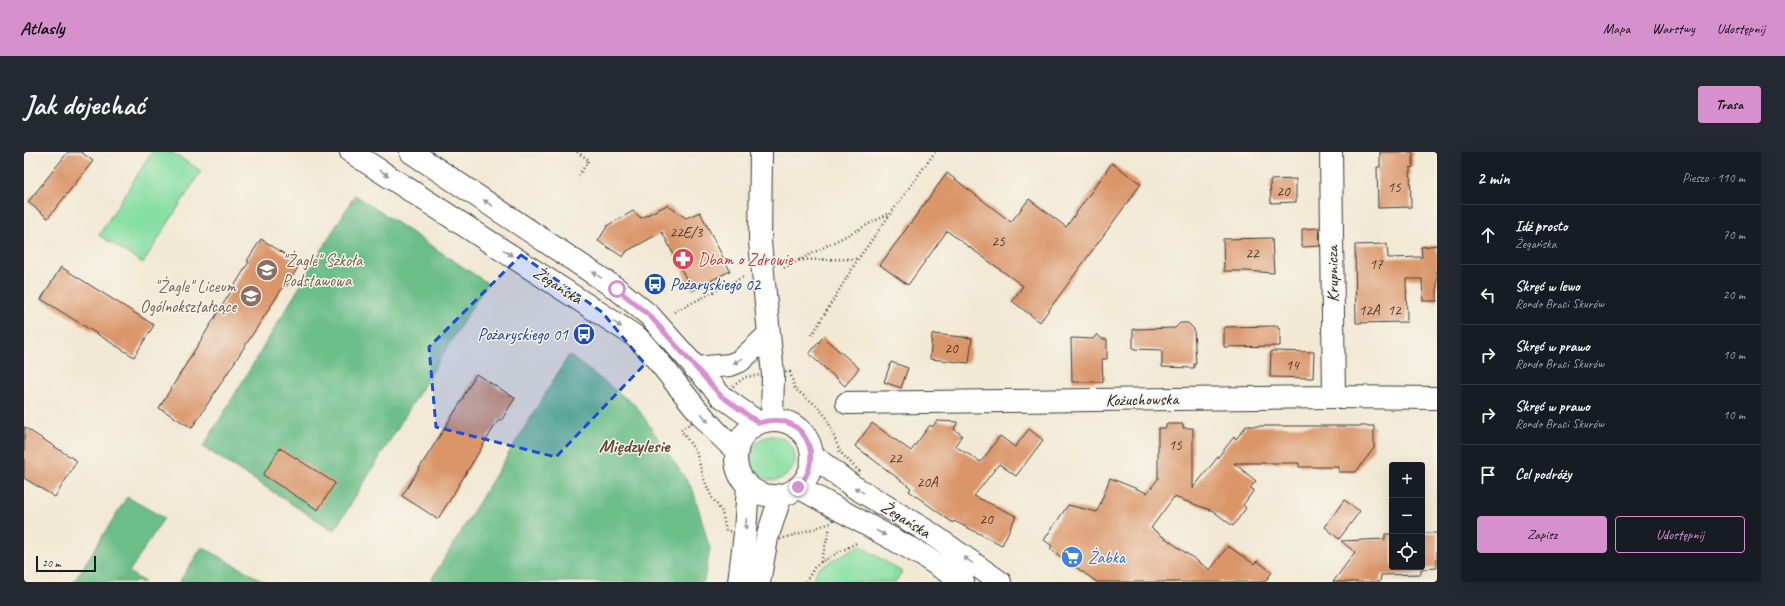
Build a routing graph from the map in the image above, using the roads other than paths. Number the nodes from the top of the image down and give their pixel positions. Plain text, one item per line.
1 (351, 152) edge
2 (410, 152) edge
3 (761, 152) edge
4 (1331, 152) edge
5 (768, 335) junction
6 (695, 368) junction
7 (1334, 397) junction
8 (1437, 398) edge
9 (847, 403) dead end
10 (766, 422) junction
11 (737, 451) junction
12 (812, 455) junction
13 (748, 485) junction
14 (790, 491) junction
15 (739, 582) edge
16 (759, 582) edge
17 (963, 582) edge
18 (1000, 582) edge

1 -> 11 street, Żegańska
6 -> 2 street, Żegańska
3 - 5 street
4 - 7 street, Krupnicza
5 -> 6 street
5 - 10 street
6 - 10 street, Żegańska
7 - 8 street, Kożuchowska
7 - 9 street, Kożuchowska
10 - 11 street
10 - 12 street
11 - 13 street
12 - 14 street
18 -> 12 street, Żegańska
13 - 14 street
13 -> 15 street
14 - 16 street
14 -> 17 street, Żegańska

